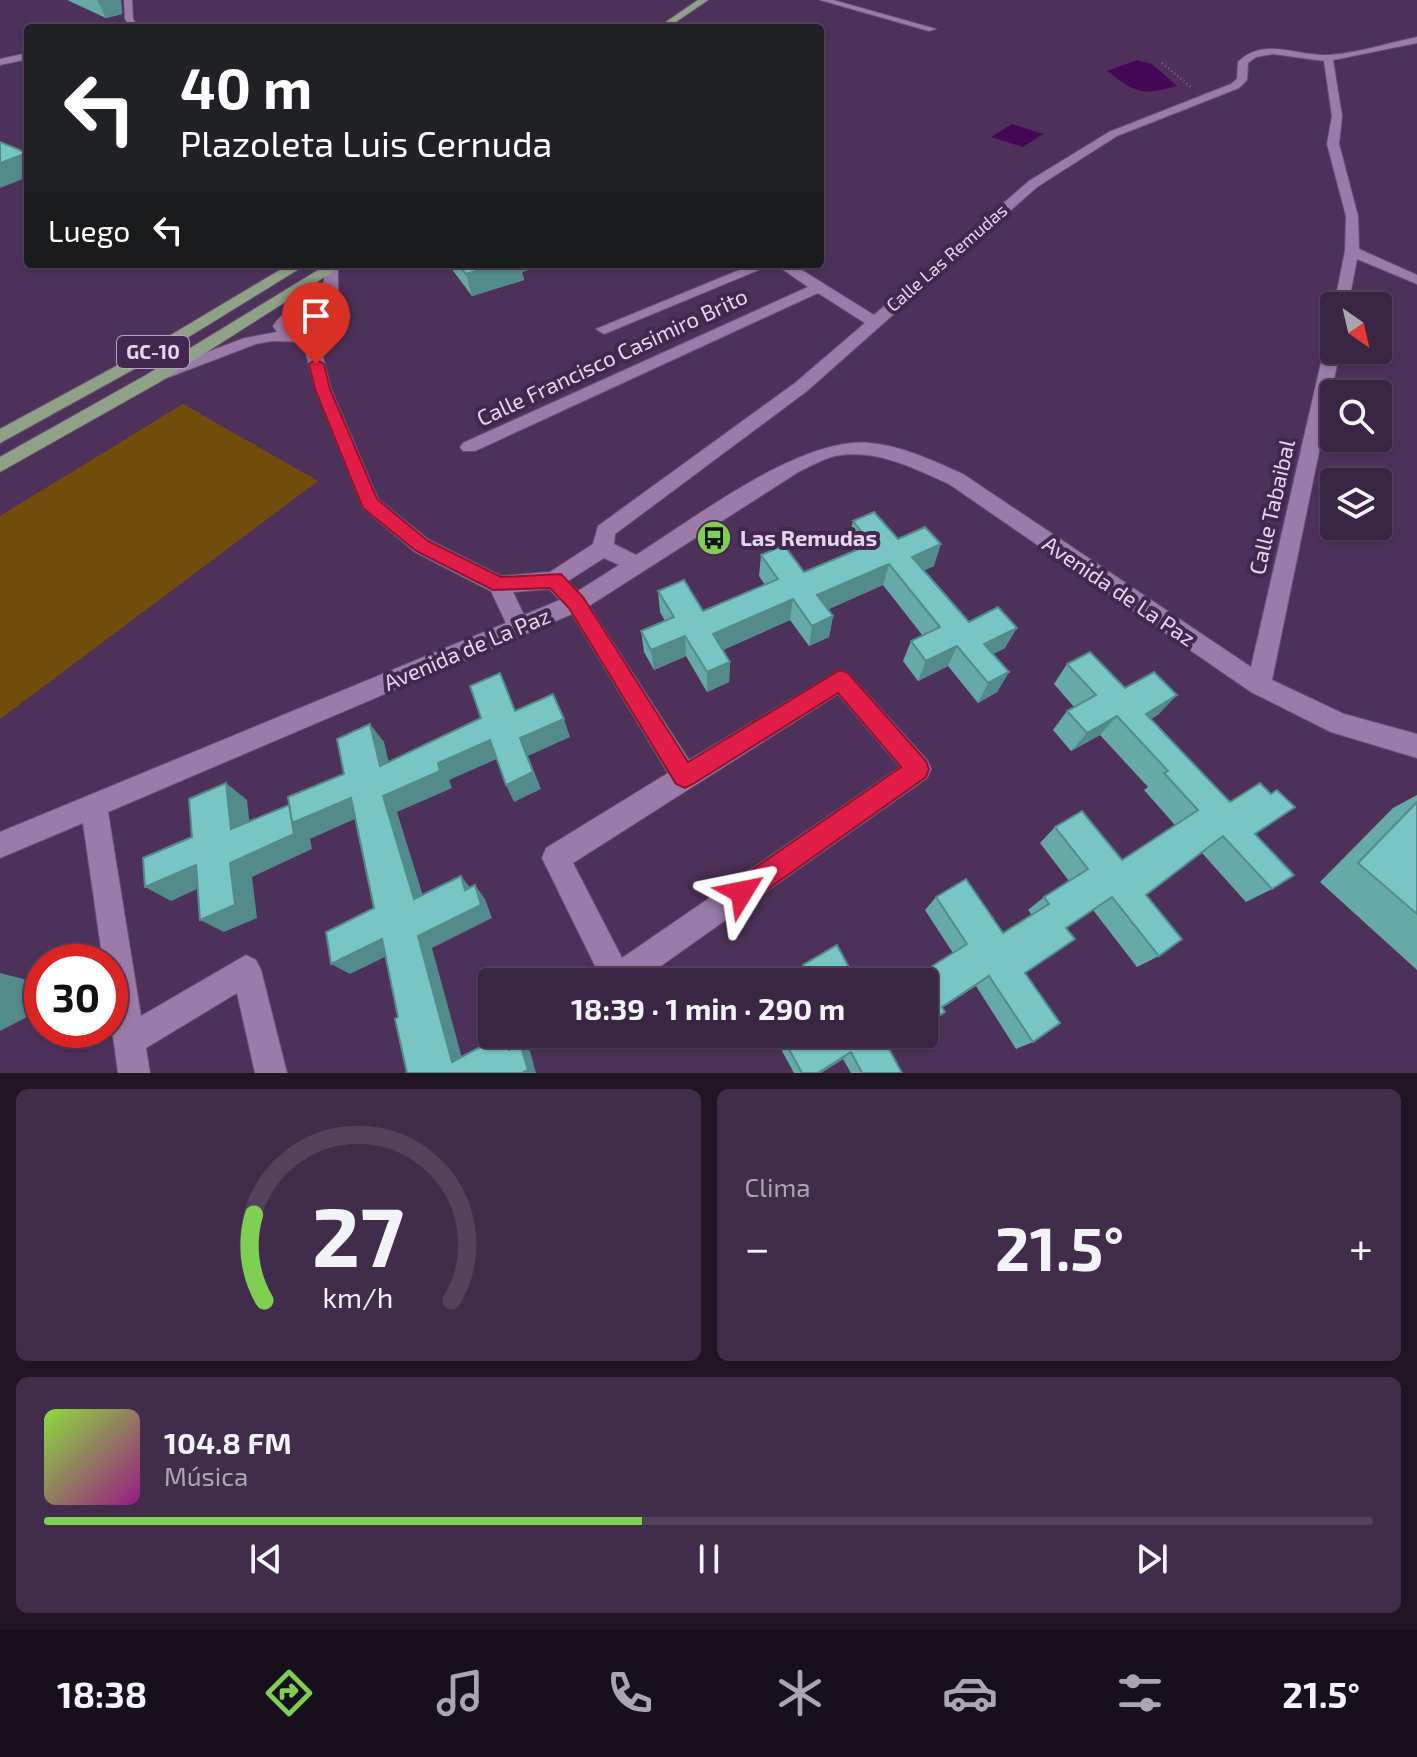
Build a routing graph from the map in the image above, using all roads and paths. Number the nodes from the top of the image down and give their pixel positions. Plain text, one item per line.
1 (128, 0) edge
2 (824, 0) edge
3 (707, 4) edge
4 (132, 24) edge
5 (669, 24) edge
6 (684, 24) edge
7 (932, 29) dead end
8 (1417, 40) edge
9 (24, 57) edge
10 (1328, 58) junction
11 (0, 62) edge
12 (1162, 63) dead end
13 (1210, 95) junction
14 (1352, 251) junction
15 (293, 268) edge
16 (333, 268) edge
17 (335, 268) edge
18 (756, 268) edge
19 (788, 268) edge
20 (1417, 280) edge
21 (817, 288) junction
22 (1344, 292) edge
23 (337, 308) junction
24 (874, 322) junction
25 (604, 329) dead end
26 (287, 335) junction
27 (310, 338) junction
28 (1329, 364) edge
29 (152, 379) junction
30 (0, 437) edge
31 (469, 447) dead end
32 (0, 465) edge
33 (603, 548) junction
34 (636, 564) junction
35 (554, 580) junction
36 (499, 585) junction
37 (576, 603) junction
38 (519, 627) junction
39 (1259, 685) junction
40 (1417, 746) edge
41 (685, 777) junction
42 (94, 806) junction
43 (0, 845) edge
44 (129, 1041) junction
45 (134, 1073) edge
46 (271, 1073) edge

1 - 4 street
2 - 7 street
3 - 5 main road
3 - 6 main road
8 - 10 street
9 - 11 street
10 - 13 street, Calle Las Remudas
10 - 14 street
12 - 13 path
13 - 24 street, Calle Las Remudas
14 - 20 street
14 - 22 street
15 - 30 main road, GC-10
16 - 29 main road, GC-10
17 - 23 street
18 - 25 street
19 - 21 street
21 - 24 street
21 - 31 street, Calle Francisco Casimiro Brito
23 - 26 street
23 - 27 street
24 - 33 street, Calle Las Remudas
26 - 27 street
26 - 29 street
27 - 36 street
28 - 39 street, Calle Tabaibal
29 - 32 main road, GC-10
33 - 34 street
33 - 35 street, Calle Las Remudas
34 - 37 street, Avenida de La Paz
34 - 39 street, Avenida de La Paz
35 - 36 street, Calle Las Remudas
35 - 37 street
36 - 38 street
37 - 38 street, Avenida de La Paz
37 - 41 street
38 - 42 street, Avenida de La Paz
39 - 40 street, Avenida de La Paz
41 - 41 street
42 - 43 street, Avenida de La Paz
42 - 44 street
44 - 45 street
44 - 46 street

